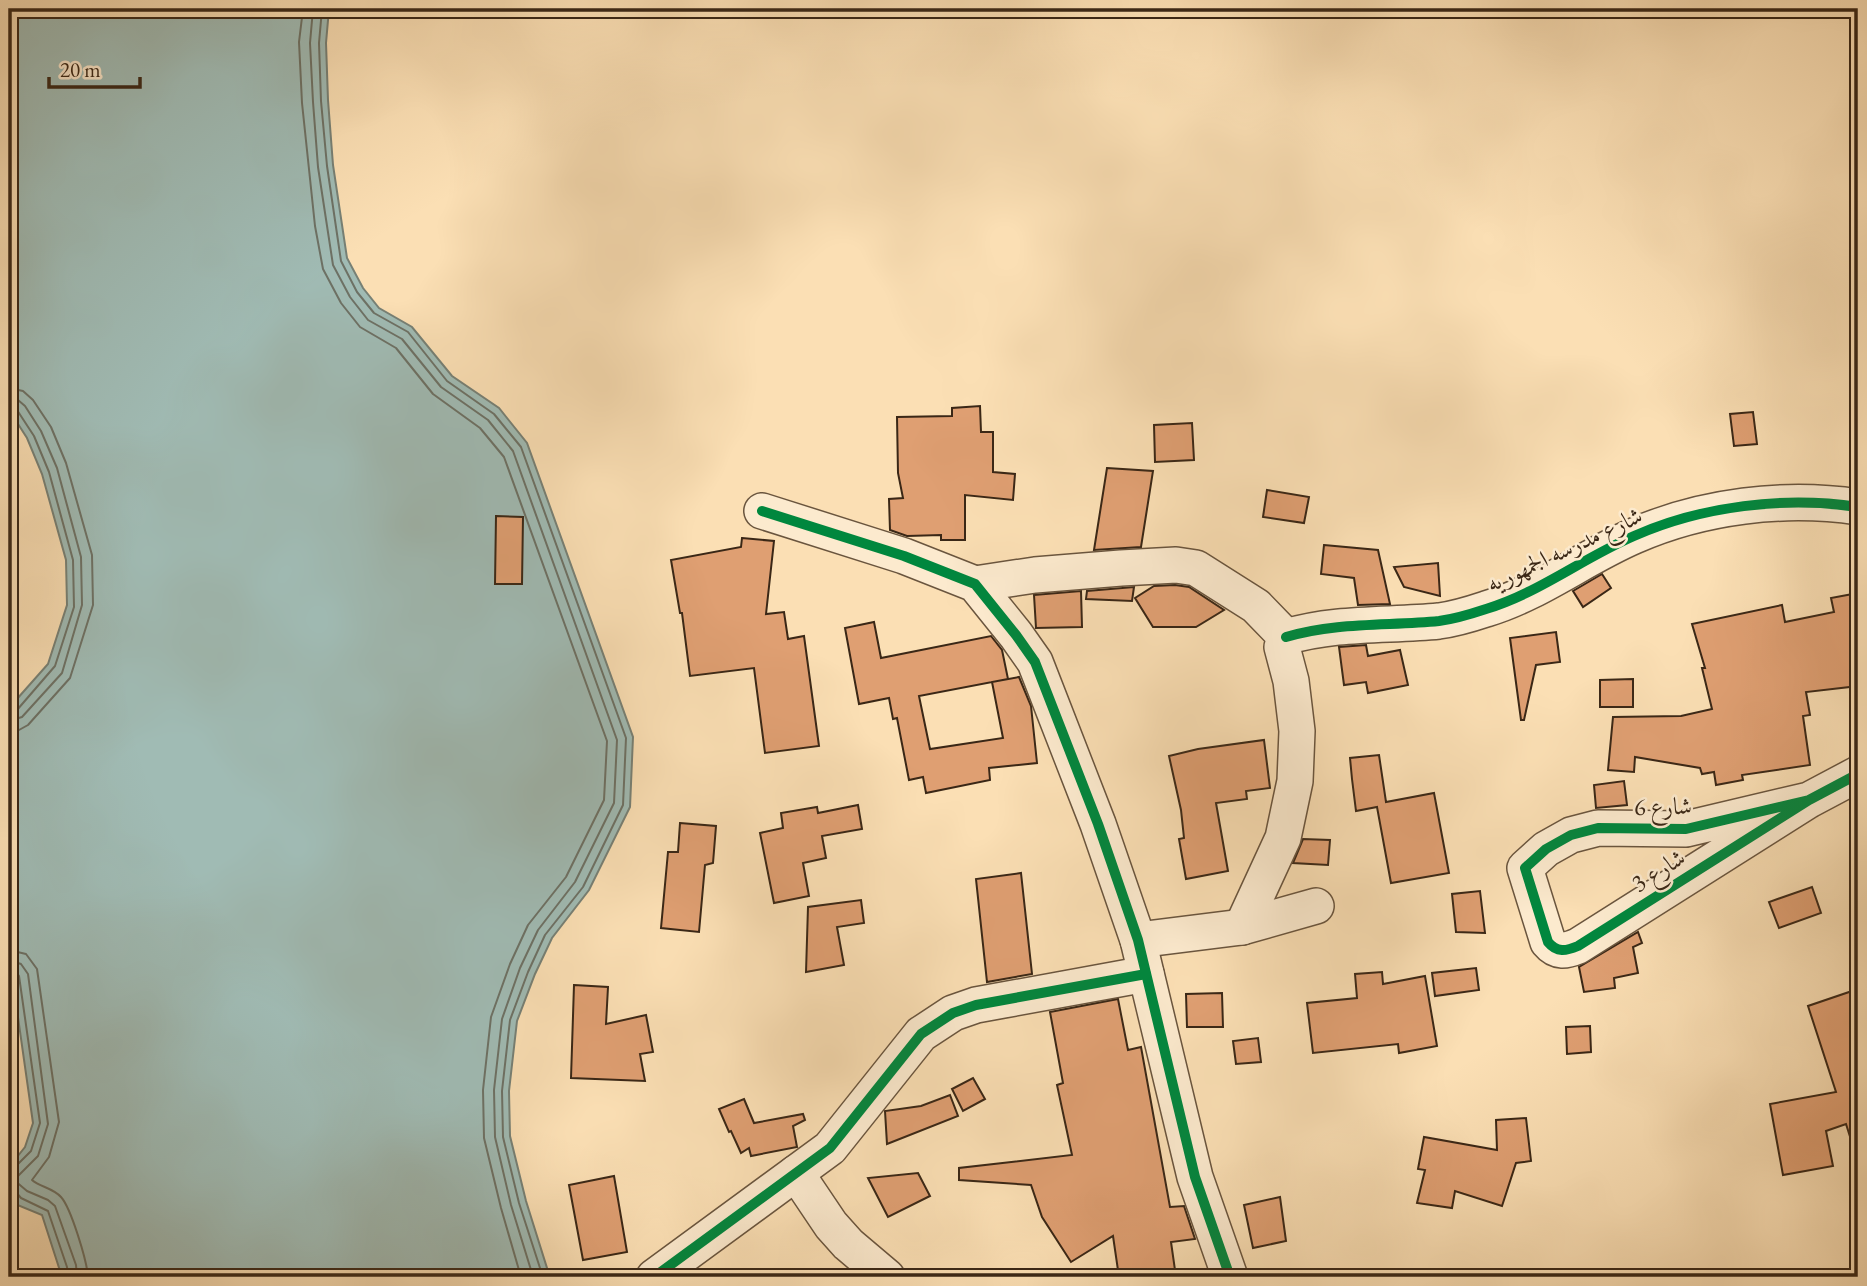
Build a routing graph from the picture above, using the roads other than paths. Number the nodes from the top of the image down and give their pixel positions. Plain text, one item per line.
1 (1858, 507) edge
2 (762, 511) dead end
3 (975, 584) junction
4 (1286, 637) junction
5 (1858, 774) edge
6 (1810, 800) junction
7 (1525, 867) joint
8 (1316, 906) dead end
9 (1242, 927) junction
10 (1138, 940) junction
11 (1146, 974) junction
12 (796, 1173) junction
13 (654, 1277) edge
14 (887, 1277) edge
15 (1230, 1277) edge

1 - 4 street, شارع مدرسه الجمهوريه
2 - 3 street
3 - 4 street
3 - 10 street
4 - 9 street
5 - 6 street, شارع 3
6 - 7 street, شارع 6
6 - 7 street, شارع 3
8 - 9 street
9 - 10 street
10 - 11 street
11 - 12 street
11 - 15 street
12 - 13 street
12 - 14 street

